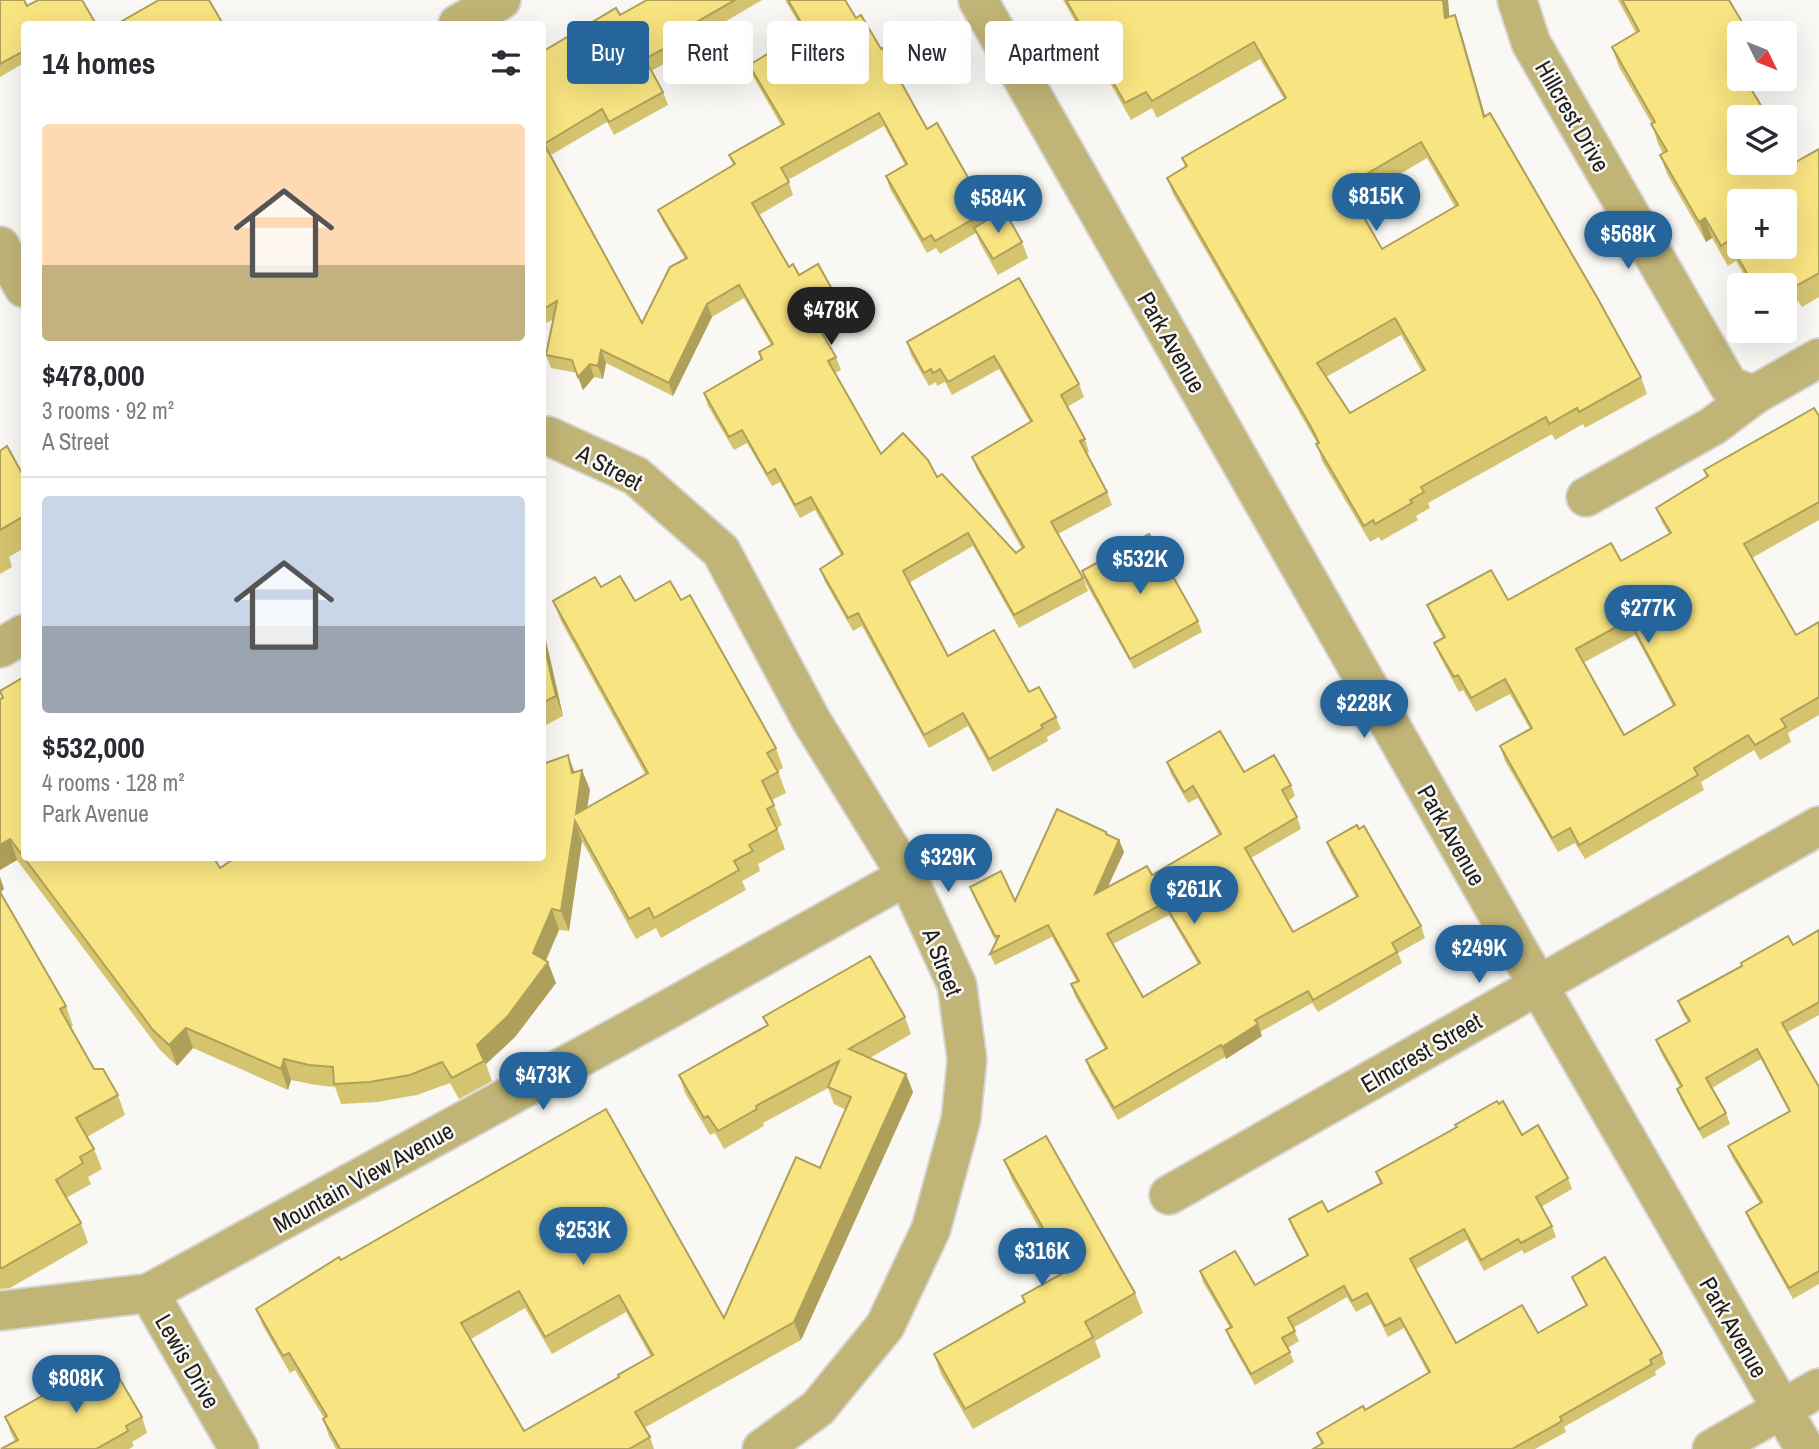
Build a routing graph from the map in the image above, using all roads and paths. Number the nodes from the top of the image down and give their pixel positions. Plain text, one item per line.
1 (501, 0) edge
2 (978, 0) edge
3 (1517, 0) edge
4 (463, 21) edge
5 (1819, 358) edge
6 (1754, 395) junction
7 (546, 436) edge
8 (1586, 497) dead end
9 (21, 636) edge
10 (0, 648) edge
11 (1819, 826) edge
12 (907, 876) junction
13 (1538, 985) junction
14 (1169, 1195) dead end
15 (149, 1293) junction
16 (0, 1311) edge
17 (1819, 1388) edge
18 (1782, 1409) junction
19 (239, 1449) edge
20 (762, 1449) edge
21 (1712, 1449) edge
22 (1805, 1449) edge

1 - 4 street
2 - 13 street, Park Avenue
3 - 6 street, Hillcrest Drive
5 - 6 street
6 - 8 street
7 - 12 street, A Street
9 - 10 street
11 - 13 street, Elmcrest Street
12 - 15 street, Mountain View Avenue
12 - 20 street, A Street
13 - 14 street, Elmcrest Street
13 - 18 street, Park Avenue
15 - 16 street, Lewis Drive
15 - 19 street, Lewis Drive
17 - 18 street
18 - 21 street
18 - 22 street, Park Avenue

